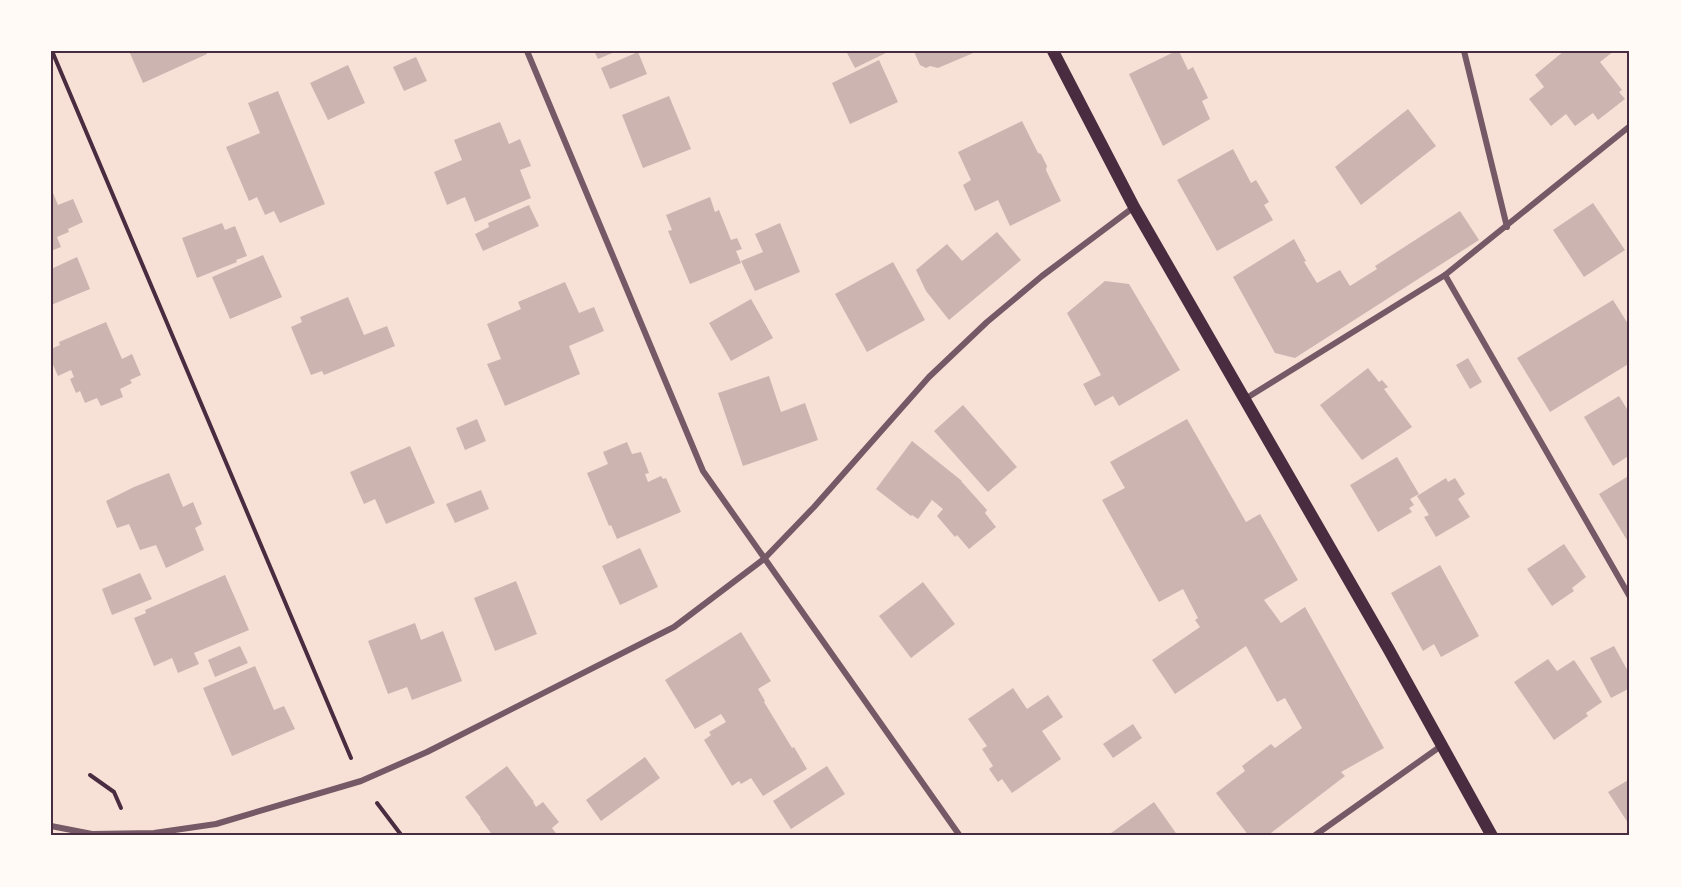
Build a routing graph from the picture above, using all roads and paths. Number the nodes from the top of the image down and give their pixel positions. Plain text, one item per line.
1 (52, 51) edge
2 (527, 51) edge
3 (1053, 51) edge
4 (1464, 51) edge
5 (1630, 126) edge
6 (1134, 207) junction
7 (1507, 227) junction
8 (1445, 275) junction
9 (1245, 399) junction
10 (764, 559) junction
11 (1630, 597) edge
12 (1442, 746) junction
13 (90, 775) dead end
14 (361, 781) junction
15 (51, 826) edge
16 (133, 834) junction
17 (402, 836) edge
18 (960, 836) edge
19 (1314, 836) edge
20 (1492, 836) edge

1 - 14 path
2 - 10 street
3 - 6 main road
4 - 7 street
5 - 7 street
6 - 9 main road
6 - 10 street
7 - 8 street
8 - 9 street
8 - 11 street
9 - 12 main road
10 - 14 street
10 - 18 street
12 - 19 street
12 - 20 main road
13 - 16 path
14 - 16 street
14 - 17 path
15 - 16 street

